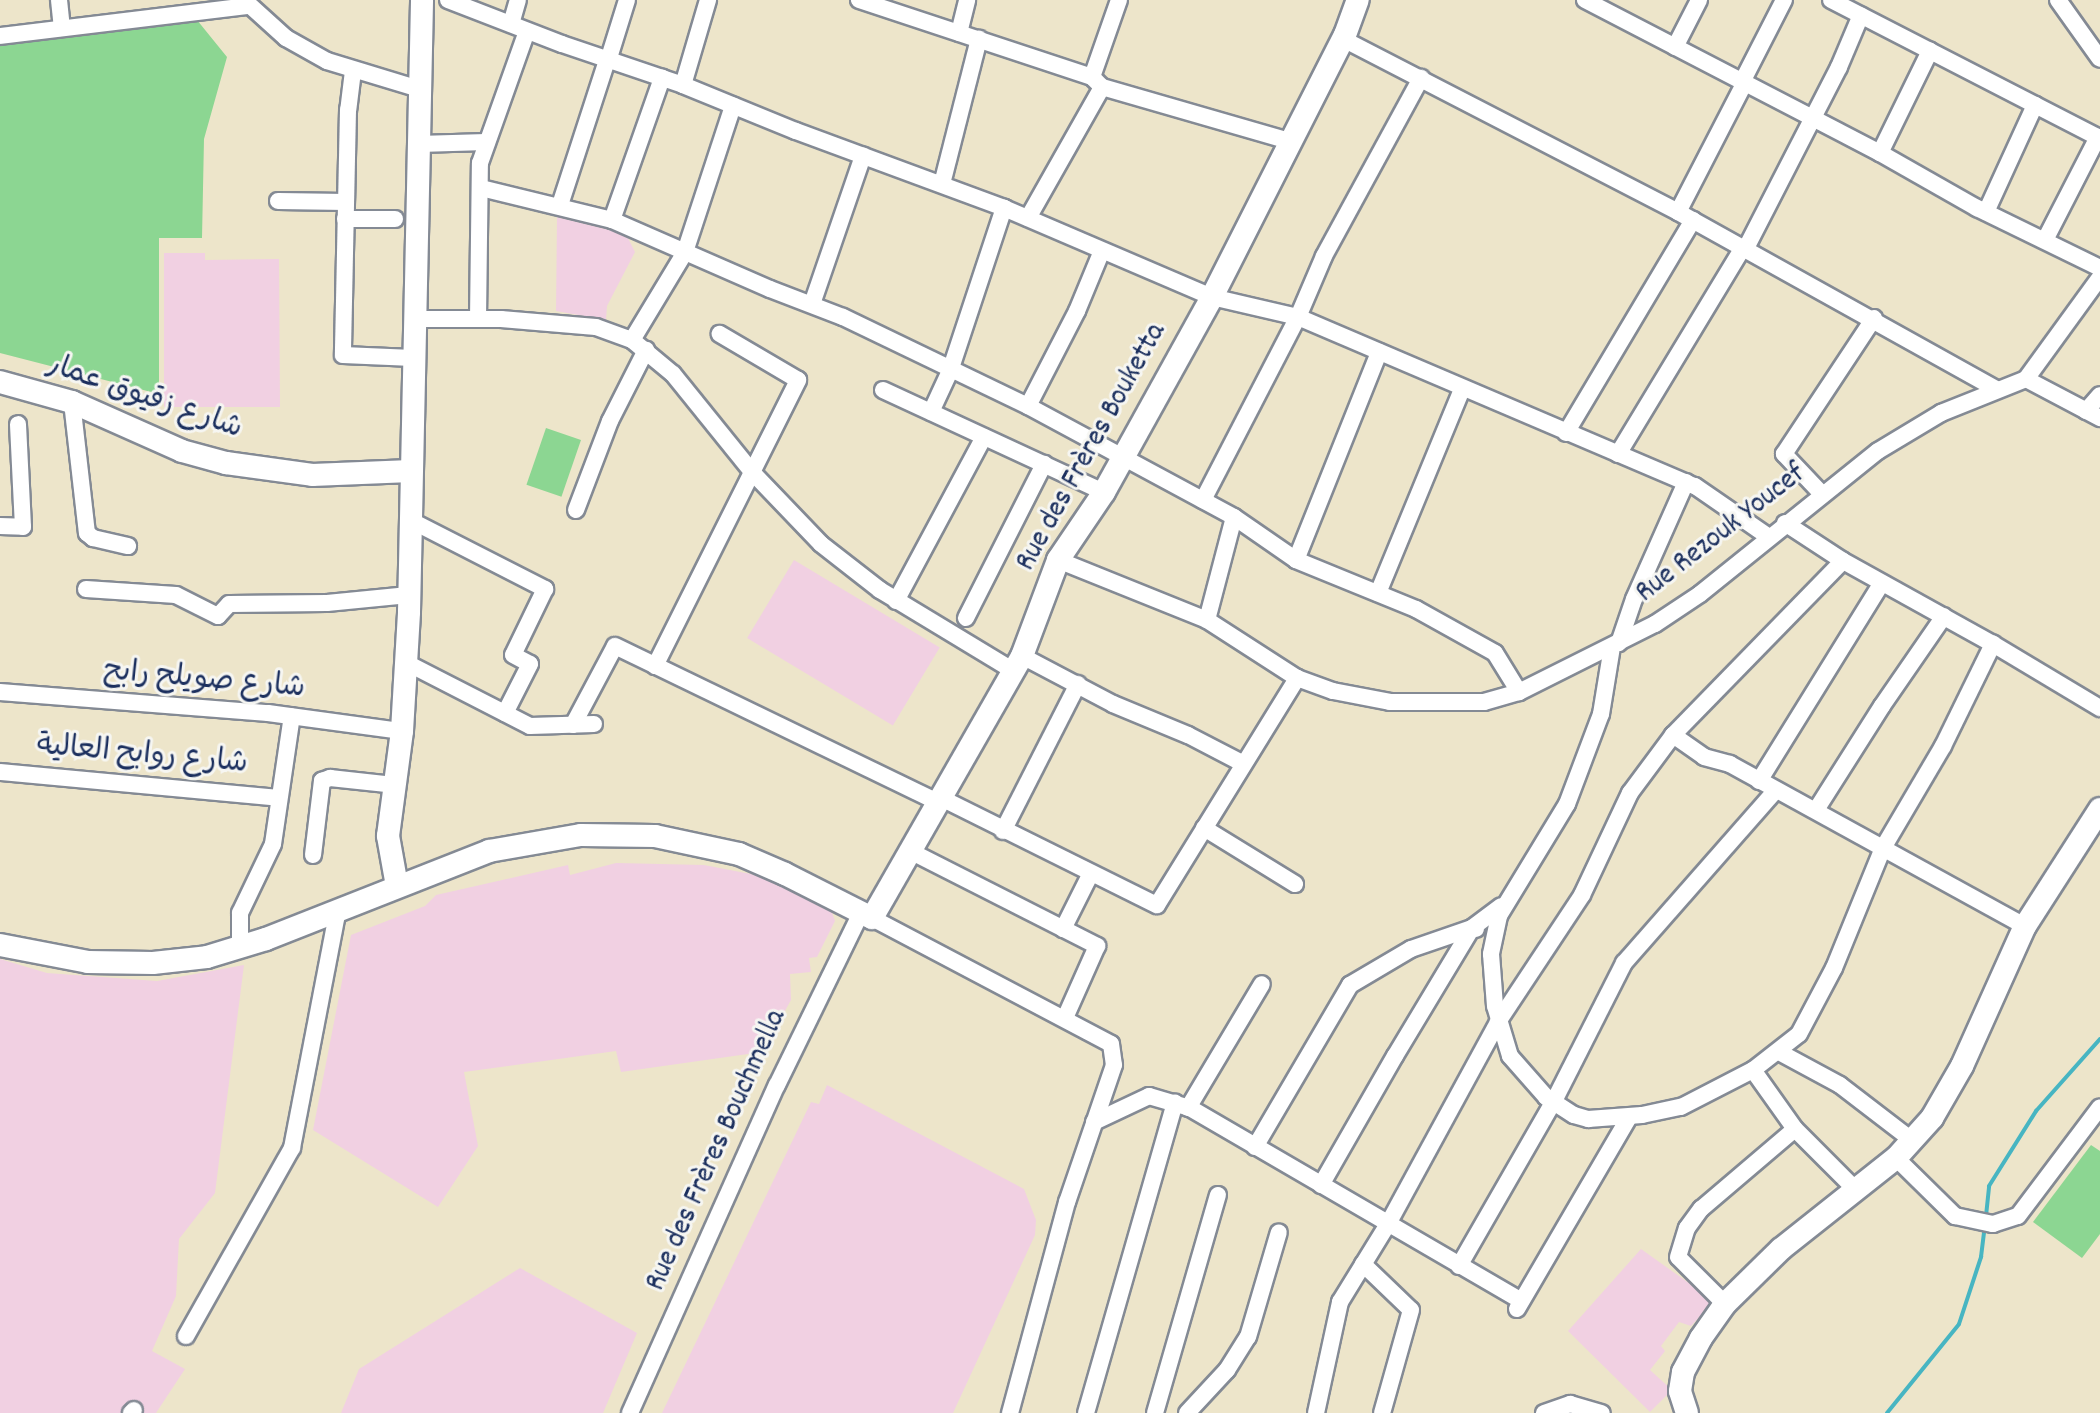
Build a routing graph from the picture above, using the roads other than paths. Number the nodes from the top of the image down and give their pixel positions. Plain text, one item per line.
1 (59, 0) edge
2 (422, 0) edge
3 (448, 0) edge
4 (518, 0) edge
5 (627, 0) edge
6 (708, 0) edge
7 (859, 0) edge
8 (967, 0) edge
9 (1119, 0) edge
10 (1358, 0) edge
11 (1585, 0) edge
12 (1699, 0) edge
13 (1784, 0) edge
14 (1831, 0) edge
15 (2058, 0) edge
16 (246, 3) edge
17 (1610, 6) edge
18 (1861, 15) junction
19 (511, 24) junction
20 (62, 28) junction
21 (527, 31) junction
22 (959, 33) junction
23 (0, 36) edge
24 (979, 39) junction
25 (1343, 39) junction
26 (1675, 47) junction
27 (1930, 51) junction
28 (2100, 59) edge
29 (608, 61) junction
30 (353, 71) junction
31 (662, 78) junction
32 (1421, 78) junction
33 (1097, 82) junction
34 (1743, 83) junction
35 (683, 85) junction
36 (419, 89) junction
37 (2035, 105) junction
38 (733, 106) junction
39 (1813, 118) junction
40 (2099, 137) edge
41 (1289, 141) junction
42 (487, 142) junction
43 (418, 144) junction
44 (1880, 153) junction
45 (863, 156) junction
46 (942, 184) junction
47 (481, 188) junction
48 (278, 201) dead end
49 (560, 205) junction
50 (1004, 208) junction
51 (346, 211) junction
52 (1986, 212) junction
53 (1686, 216) junction
54 (1028, 218) junction
55 (395, 219) dead end
56 (612, 220) junction
57 (2045, 240) junction
58 (1744, 250) junction
59 (685, 252) junction
60 (1101, 253) junction
61 (2100, 268) edge
62 (2100, 277) edge
63 (1212, 297) junction
64 (812, 304) junction
65 (1298, 317) junction
66 (1874, 318) junction
67 (414, 319) junction
68 (478, 319) junction
69 (720, 334) dead end
70 (639, 345) junction
71 (1379, 352) junction
72 (413, 358) junction
73 (950, 371) junction
74 (2026, 379) junction
75 (0, 382) edge
76 (1462, 389) junction
77 (1996, 389) junction
78 (883, 390) dead end
79 (2100, 395) edge
80 (72, 402) junction
81 (1028, 406) junction
82 (931, 412) junction
83 (2093, 414) edge
84 (18, 424) dead end
85 (1566, 433) junction
86 (984, 437) junction
87 (1618, 454) junction
88 (1124, 457) junction
89 (1044, 464) junction
90 (411, 471) junction
91 (753, 473) junction
92 (1686, 482) junction
93 (1104, 492) junction
94 (1821, 493) junction
95 (1203, 500) junction
96 (576, 510) dead end
97 (1234, 517) junction
98 (410, 520) junction
99 (1785, 523) junction
100 (0, 526) edge
101 (1769, 537) junction
102 (128, 546) dead end
103 (1058, 560) junction
104 (1296, 560) junction
105 (1843, 561) junction
106 (1882, 583) junction
107 (86, 589) dead end
108 (1378, 593) junction
109 (409, 595) junction
110 (896, 601) junction
111 (1944, 616) junction
112 (966, 618) dead end
113 (1207, 620) junction
114 (1993, 644) junction
115 (1616, 645) junction
116 (405, 662) junction
117 (1017, 663) junction
118 (655, 666) junction
119 (1297, 678) junction
120 (1078, 684) junction
121 (0, 692) edge
122 (1519, 692) junction
123 (2100, 708) edge
124 (505, 713) junction
125 (292, 716) junction
126 (594, 724) dead end
127 (573, 725) junction
128 (402, 731) junction
129 (1673, 735) junction
130 (1242, 763) junction
131 (0, 772) edge
132 (1759, 781) junction
133 (394, 785) junction
134 (1776, 790) junction
135 (279, 798) junction
136 (940, 800) junction
137 (2100, 809) edge
138 (1816, 810) junction
139 (1204, 828) junction
140 (1003, 831) junction
141 (1883, 848) junction
142 (910, 851) junction
143 (313, 855) dead end
144 (1090, 875) junction
145 (1295, 884) dead end
146 (397, 886) junction
147 (1509, 900) junction
148 (338, 910) junction
149 (866, 916) junction
150 (2025, 926) junction
151 (1472, 928) junction
152 (1063, 929) junction
153 (1493, 932) junction
154 (0, 945) edge
155 (240, 948) junction
156 (1262, 984) dead end
157 (1065, 1018) junction
158 (1498, 1022) junction
159 (1779, 1052) junction
160 (1753, 1070) junction
161 (1554, 1101) junction
162 (1182, 1105) junction
163 (2100, 1107) edge
164 (1629, 1117) junction
165 (1094, 1122) junction
166 (1795, 1129) junction
167 (1913, 1141) junction
168 (1255, 1147) junction
169 (1896, 1158) junction
170 (1321, 1185) junction
171 (1856, 1190) junction
172 (1218, 1195) dead end
173 (1388, 1224) junction
174 (1279, 1232) dead end
175 (1363, 1264) junction
176 (1459, 1266) junction
177 (1725, 1304) junction
178 (186, 1336) dead end
179 (630, 1413) edge
180 (1010, 1413) edge
181 (1086, 1413) edge
182 (1155, 1413) edge
183 (1187, 1413) edge
184 (1316, 1413) edge
185 (1382, 1413) edge
186 (1544, 1413) edge
187 (1602, 1413) edge
188 (1687, 1413) edge

1 - 20 street
2 - 36 main road
3 - 19 street
4 - 19 street
5 - 29 street
6 - 35 street
7 - 22 street
8 - 22 street
9 - 33 street
10 - 25 main road, Rue des Frères Bouketta
11 - 17 street
12 - 26 street
13 - 34 street
14 - 18 street
15 - 28 street
16 - 20 street
16 - 30 street
17 - 26 street
18 - 27 street
18 - 39 street
19 - 21 street
20 - 23 street
21 - 29 street
21 - 42 street
22 - 24 street
24 - 33 street
24 - 46 street
25 - 32 street
25 - 41 main road, Rue des Frères Bouketta
26 - 34 street
27 - 37 street
27 - 44 street
29 - 31 street
29 - 49 street
30 - 36 street
30 - 51 street
31 - 35 street
31 - 56 street
32 - 53 street
32 - 65 street
33 - 41 street
33 - 54 street
34 - 39 street
34 - 53 street
35 - 38 street
36 - 43 main road
37 - 40 street
37 - 52 street
38 - 45 street
38 - 59 street
39 - 44 street
39 - 58 street
40 - 57 street
41 - 63 main road, Rue des Frères Bouketta
42 - 43 street
42 - 47 street
43 - 67 main road
44 - 52 street
45 - 46 street
45 - 64 street
46 - 50 street
47 - 49 street
47 - 68 street
48 - 51 street
49 - 56 street
50 - 54 street
50 - 73 street
51 - 55 street
51 - 72 street
52 - 57 street
53 - 58 street
53 - 85 street
54 - 60 street
56 - 59 street
57 - 61 street
58 - 66 street
58 - 87 street
59 - 64 street
59 - 70 street
60 - 63 street
60 - 81 street
62 - 74 street
63 - 65 street
63 - 88 main road, Rue des Frères Bouketta
64 - 73 street
65 - 71 street
65 - 95 street
66 - 77 street
66 - 94 street
67 - 68 street
67 - 72 main road
68 - 70 street
69 - 91 street
70 - 91 street
70 - 96 street
71 - 76 street
71 - 104 street
72 - 90 main road
73 - 81 street
73 - 82 street
74 - 77 street, Rue Rezouk Youcef
74 - 83 street
75 - 80 main road, شارع زقيوق عمار
76 - 85 street
76 - 108 street
77 - 94 street, Rue Rezouk Youcef
78 - 82 street
79 - 83 street
80 - 90 main road, شارع زقيوق عمار
80 - 102 street
81 - 88 street
82 - 86 street
84 - 100 street
85 - 87 street
86 - 89 street
86 - 110 street
87 - 92 street
88 - 93 main road, Rue des Frères Bouketta
88 - 95 street
89 - 93 street
89 - 112 street
90 - 98 main road
91 - 110 street
91 - 118 street
92 - 101 street
92 - 115 street
93 - 103 main road, Rue des Frères Bouketta
94 - 99 street, Rue Rezouk Youcef
95 - 97 street
97 - 104 street
97 - 113 street
98 - 109 main road
98 - 124 street
99 - 101 street, Rue Rezouk Youcef
99 - 105 street
101 - 115 street, Rue Rezouk Youcef
103 - 113 street, Rue Rezouk Youcef
103 - 117 main road, Rue des Frères Bouketta
104 - 108 street
105 - 106 street
105 - 129 street
106 - 111 street
106 - 132 street
107 - 109 street
108 - 122 street
109 - 116 main road
110 - 117 street
111 - 114 street
111 - 138 street
113 - 119 street, Rue Rezouk Youcef
114 - 123 street
114 - 141 street
115 - 122 street, Rue Rezouk Youcef
115 - 147 street
116 - 124 street
116 - 128 main road
117 - 120 street
117 - 136 main road, Rue des Frères Bouketta
118 - 127 street
118 - 136 street
119 - 122 street, Rue Rezouk Youcef
119 - 130 street
120 - 130 street
120 - 140 street
121 - 125 street, شارع صويلح رابح
124 - 127 street
125 - 128 street, شارع صويلح رابح
125 - 135 street
126 - 127 street
128 - 133 main road
129 - 132 street
129 - 158 street
130 - 139 street
131 - 135 street, شارع روابح العالية
132 - 134 street
133 - 143 street
133 - 146 main road
134 - 138 street
134 - 161 street
135 - 155 street
136 - 140 street
136 - 142 main road, Rue des Frères Bouketta
137 - 150 main road
138 - 141 street
139 - 144 street
139 - 145 street
140 - 144 street
141 - 150 street
141 - 159 street
142 - 149 main road, Rue des Frères Bouketta
142 - 152 street
144 - 152 street
146 - 148 main road
146 - 149 main road
147 - 151 street
147 - 153 street
148 - 155 main road
148 - 178 street
149 - 157 street
149 - 179 street, Rue des Frères Bouchmella
150 - 167 main road
151 - 153 street
151 - 168 street
151 - 170 street
152 - 157 street
153 - 158 street
154 - 155 main road
156 - 162 street
157 - 165 street
158 - 161 street
158 - 173 street
159 - 160 street
159 - 167 street
160 - 164 street
160 - 166 street
161 - 164 street
161 - 176 street
162 - 165 street
162 - 168 street
162 - 181 street
163 - 169 street
164 - 176 street
165 - 180 street
166 - 171 street
166 - 177 street
167 - 169 main road
168 - 170 street
169 - 171 main road
170 - 173 street
171 - 177 main road
172 - 182 street
173 - 175 street
173 - 176 street
174 - 183 street
175 - 184 street
175 - 185 street
177 - 188 main road
186 - 187 street

